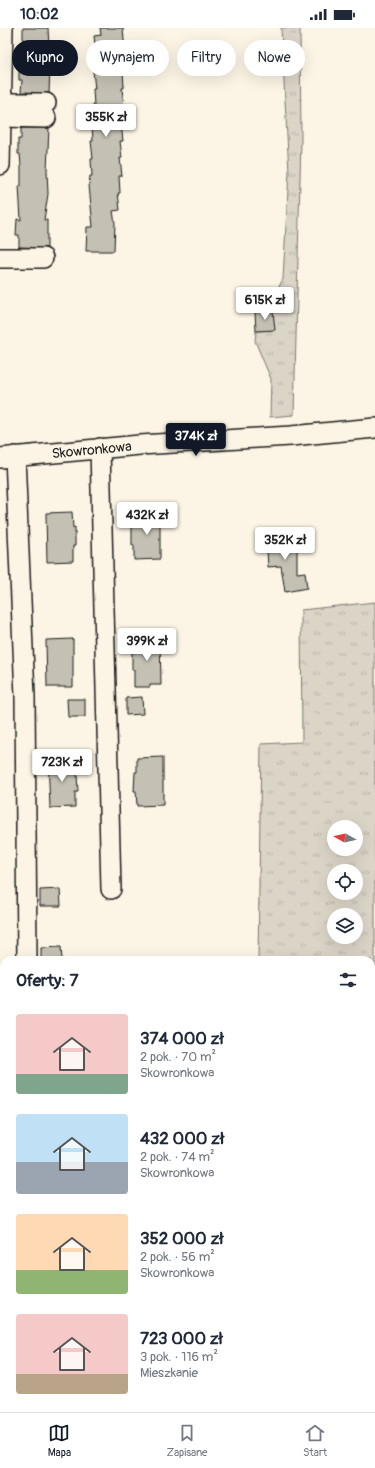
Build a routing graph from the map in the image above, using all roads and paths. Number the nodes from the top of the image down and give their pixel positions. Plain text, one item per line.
1 (3, 28) edge
2 (1, 110) edge
3 (46, 110) dead end
4 (0, 141) edge
5 (0, 165) edge
6 (0, 258) edge
7 (43, 258) dead end
8 (375, 428) edge
9 (100, 448) junction
10 (7, 457) edge
11 (111, 888) dead end
12 (27, 956) edge

1 - 2 street
2 - 3 street
2 - 4 street
4 - 5 street
6 - 7 street
8 - 9 street, Skowronkowa
9 - 10 street, Skowronkowa
9 - 11 street
10 - 12 street

